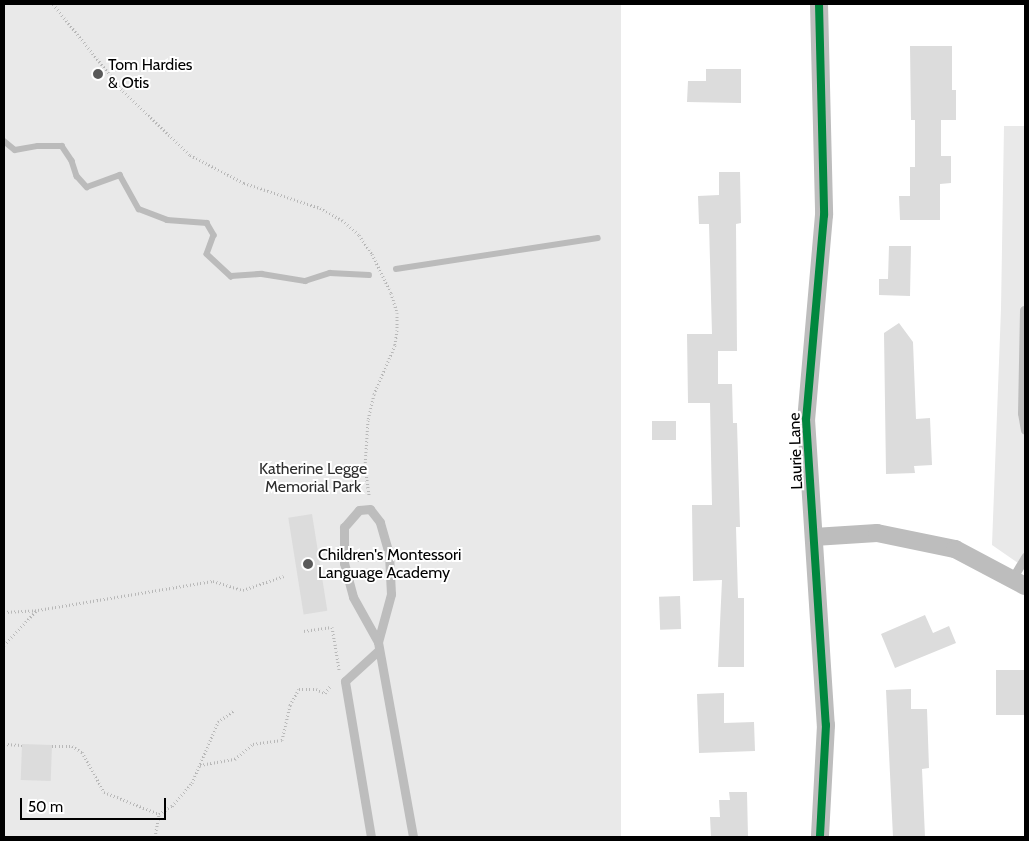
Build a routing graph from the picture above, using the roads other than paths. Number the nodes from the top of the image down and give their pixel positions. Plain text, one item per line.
1 (819, 4) edge
2 (1024, 310) edge
3 (1025, 430) edge
4 (814, 537) junction
5 (1025, 557) edge
6 (1018, 583) edge
7 (378, 646) junction
8 (371, 837) edge
9 (413, 837) edge
10 (820, 837) edge

1 - 4 street, Laurie Lane
2 - 3 lane
4 - 6 street
4 - 10 street, Laurie Lane
5 - 6 lane
7 - 7 lane
7 - 8 lane
7 - 9 lane

